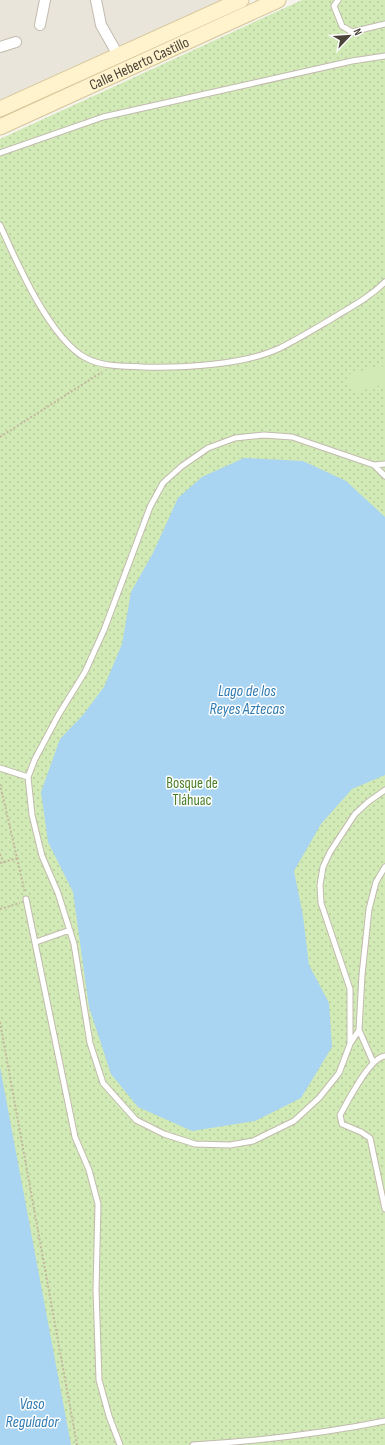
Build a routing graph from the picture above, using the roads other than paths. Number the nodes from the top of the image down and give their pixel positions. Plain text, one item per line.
1 (45, 0) edge
2 (96, 0) edge
3 (241, 0) edge
4 (278, 0) edge
5 (338, 0) edge
6 (385, 24) edge
7 (40, 25) dead end
8 (16, 42) dead end
9 (0, 48) edge
10 (118, 55) junction
11 (385, 56) edge
12 (0, 109) edge
13 (0, 127) edge
14 (0, 153) edge
15 (0, 224) edge
16 (385, 282) edge
17 (385, 464) edge
18 (374, 465) junction
19 (385, 476) edge
20 (0, 768) edge
21 (28, 777) junction
22 (385, 790) edge
23 (385, 868) edge
24 (26, 899) road end
25 (70, 930) junction
26 (36, 942) junction
27 (359, 1030) junction
28 (350, 1044) junction
29 (385, 1056) edge
30 (373, 1062) junction
31 (385, 1209) edge
32 (385, 1421) edge
33 (120, 1445) edge
34 (193, 1445) edge

1 - 7 street
2 - 10 street
3 - 10 main road, Calle Heberto Castillo
4 - 13 main road, Calle Heberto Castillo
5 - 6 lane
8 - 9 street
10 - 12 main road, Calle Heberto Castillo
11 - 14 lane
15 - 16 lane
17 - 18 lane
18 - 19 lane
18 - 21 lane
20 - 21 lane
21 - 25 lane
22 - 28 lane
23 - 27 lane
24 - 26 lane
25 - 26 lane
25 - 28 lane
26 - 33 lane
27 - 28 lane
27 - 30 lane
29 - 30 lane
30 - 31 lane
32 - 34 lane

